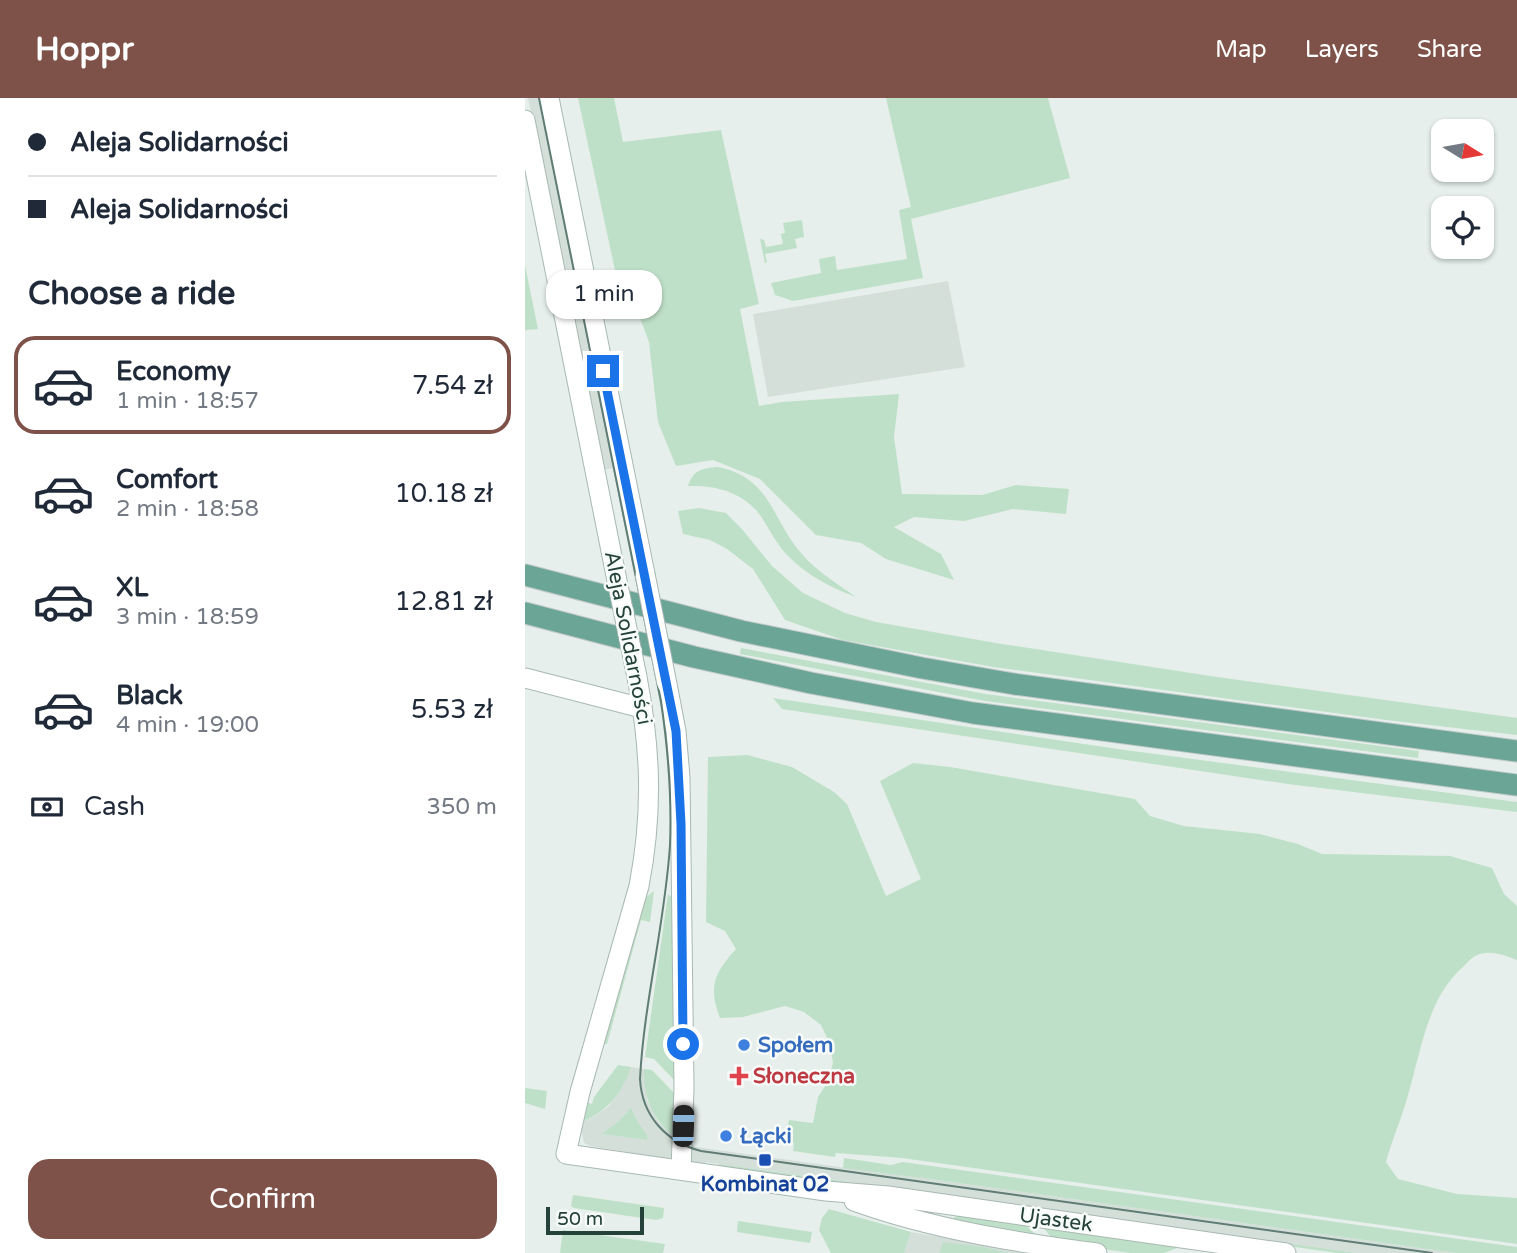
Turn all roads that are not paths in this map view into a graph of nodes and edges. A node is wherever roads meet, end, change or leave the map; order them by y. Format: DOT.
graph roads {
  1 [pos="549,98"];
  2 [pos="525,120"];
  3 [pos="525,575"];
  4 [pos="525,613"];
  5 [pos="525,678"];
  6 [pos="642,708"];
  7 [pos="1517,751"];
  8 [pos="1517,785"];
  9 [pos="566,1154"];
  10 [pos="681,1170"];
  11 [pos="826,1191"];
  12 [pos="1097,1253"];
  13 [pos="1286,1253"];
  1 -- 10 [label="street, Aleja Solidarności, bridge"];
  2 -- 6 [label="street, Aleja Solidarności, bridge"];
  3 -- 7 [label="main road"];
  4 -- 8 [label="main road"];
  5 -- 6 [label="street"];
  6 -- 9 [label="street, Aleja Solidarności"];
  9 -- 10 [label="street, Ujastek"];
  10 -- 11 [label="street, Ujastek"];
  11 -- 12 [label="street, Ujastek"];
  11 -- 13 [label="street, Ujastek"];
}
